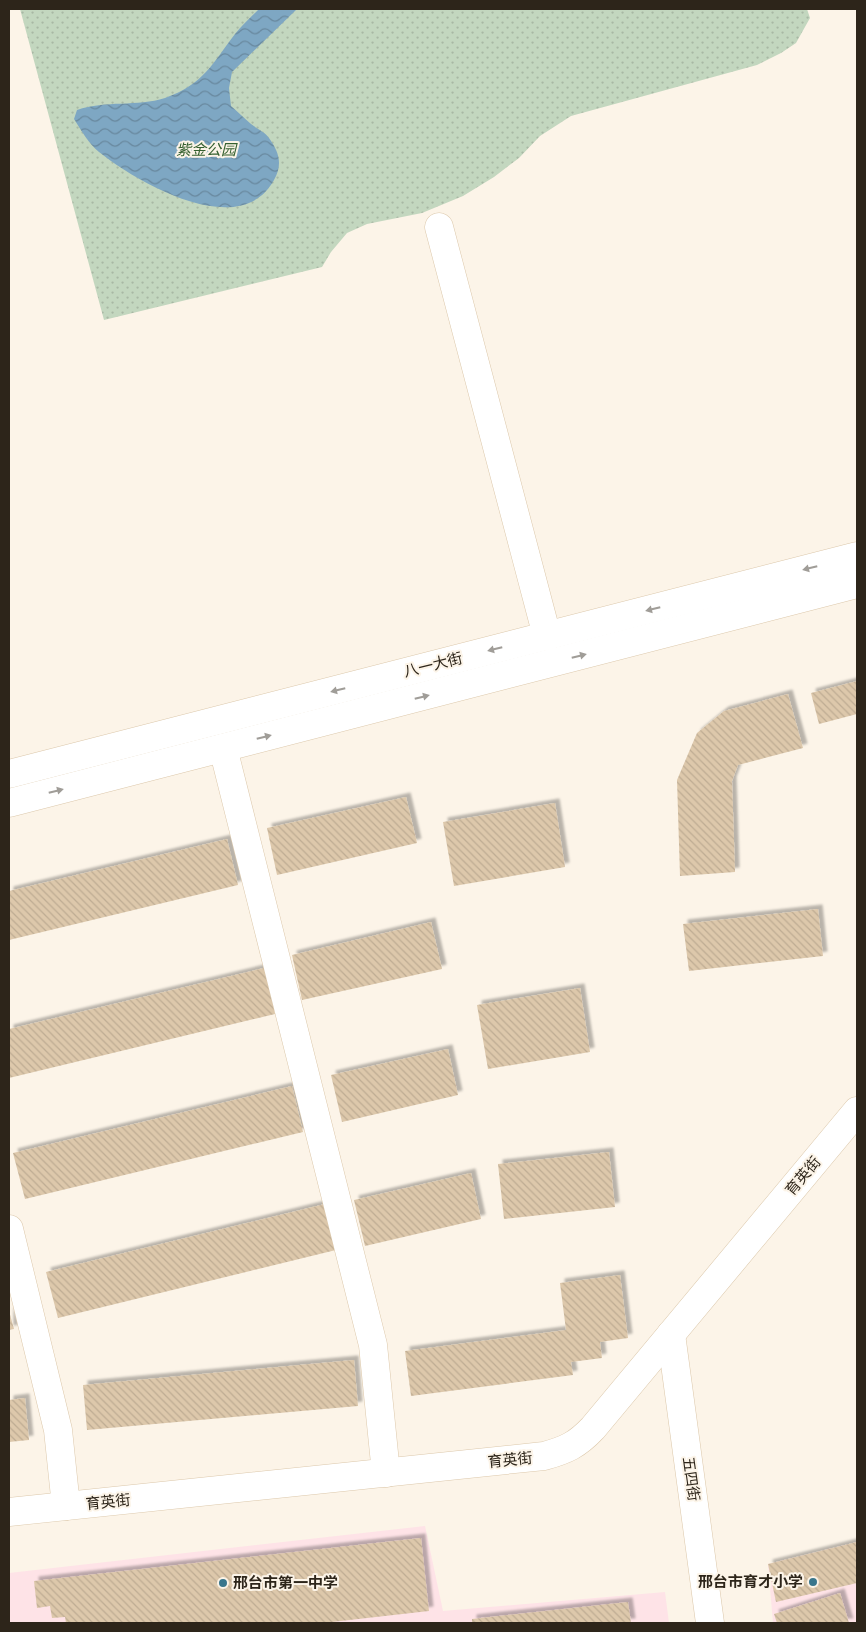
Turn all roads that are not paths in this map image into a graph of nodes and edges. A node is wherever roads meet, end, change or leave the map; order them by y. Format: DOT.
graph roads {
  1 [pos="439,227"];
  2 [pos="857,556"];
  3 [pos="857,584"];
  4 [pos="547,636"];
  5 [pos="223,748"];
  6 [pos="9,774"];
  7 [pos="9,803"];
  8 [pos="857,1111"];
  9 [pos="9,1229"];
  10 [pos="671,1334"];
  11 [pos="386,1473"];
  12 [pos="66,1506"];
  13 [pos="9,1512"];
  14 [pos="710,1623"];
  1 -- 4 [label="street"];
  2 -- 4 [label="street, 八一大街, one-way"];
  5 -- 3 [label="street, 八一大街, one-way"];
  4 -- 6 [label="street, 八一大街, one-way"];
  7 -- 5 [label="street, 八一大街, one-way"];
  5 -- 11 [label="street"];
  8 -- 10 [label="street, 育英街"];
  9 -- 12 [label="street"];
  10 -- 11 [label="street, 育英街"];
  10 -- 14 [label="street, 五四街"];
  11 -- 12 [label="street, 育英街"];
  12 -- 13 [label="street, 育英街"];
}
